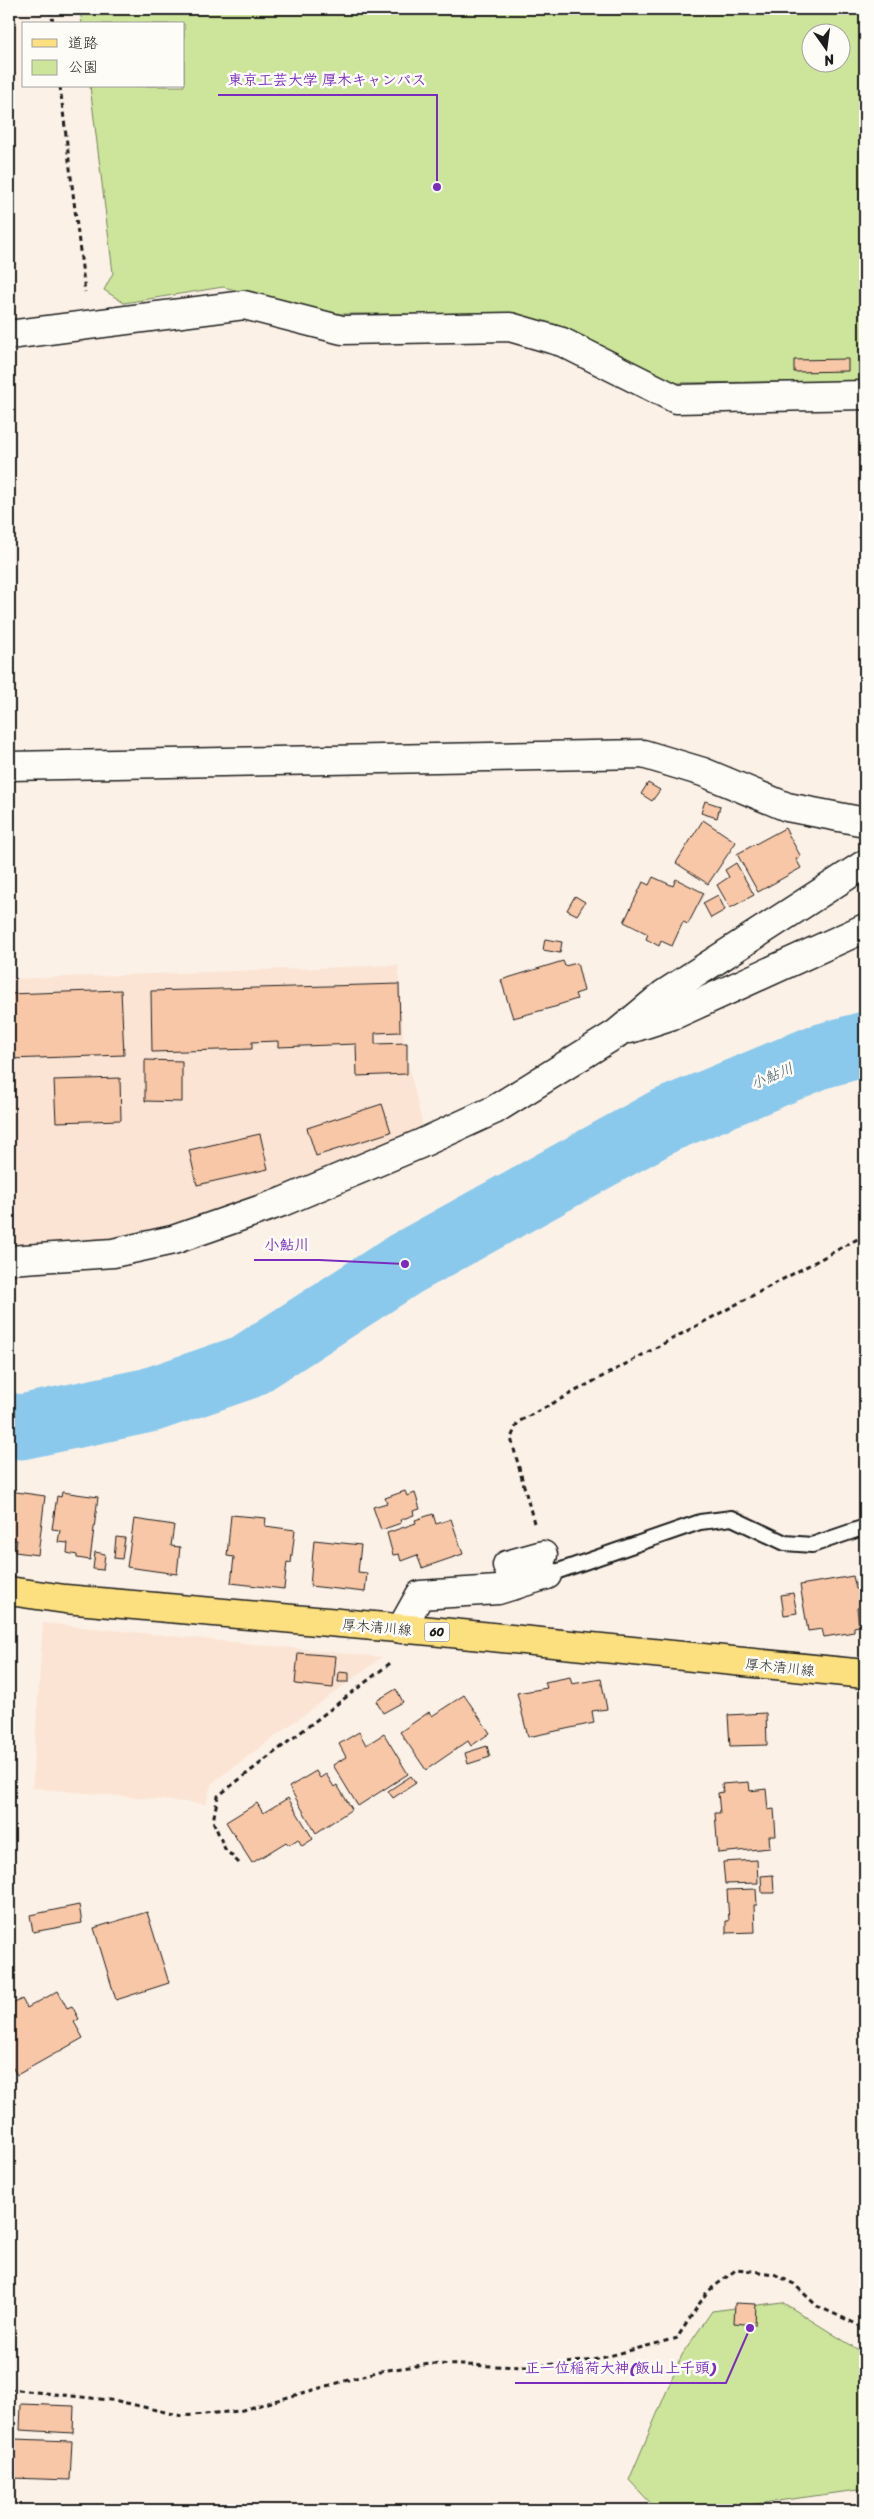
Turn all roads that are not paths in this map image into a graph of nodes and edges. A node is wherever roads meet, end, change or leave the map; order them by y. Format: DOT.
graph roads {
  1 [pos="9,335"];
  2 [pos="865,395"];
  3 [pos="9,766"];
  4 [pos="865,822"];
  5 [pos="865,864"];
  6 [pos="865,928"];
  7 [pos="616,1034"];
  8 [pos="9,1260"];
  9 [pos="865,1526"];
  10 [pos="545,1565"];
  11 [pos="9,1591"];
  12 [pos="401,1629"];
  13 [pos="865,1674"];
  1 -- 2 [label="street"];
  3 -- 4 [label="street"];
  5 -- 7 [label="street"];
  6 -- 7 [label="street"];
  7 -- 8 [label="street"];
  9 -- 10 [label="lane"];
  10 -- 12 [label="street"];
  11 -- 12 [label="main road, 厚木清川線 / 60"];
  12 -- 13 [label="main road, 厚木清川線 / 60"];
}
